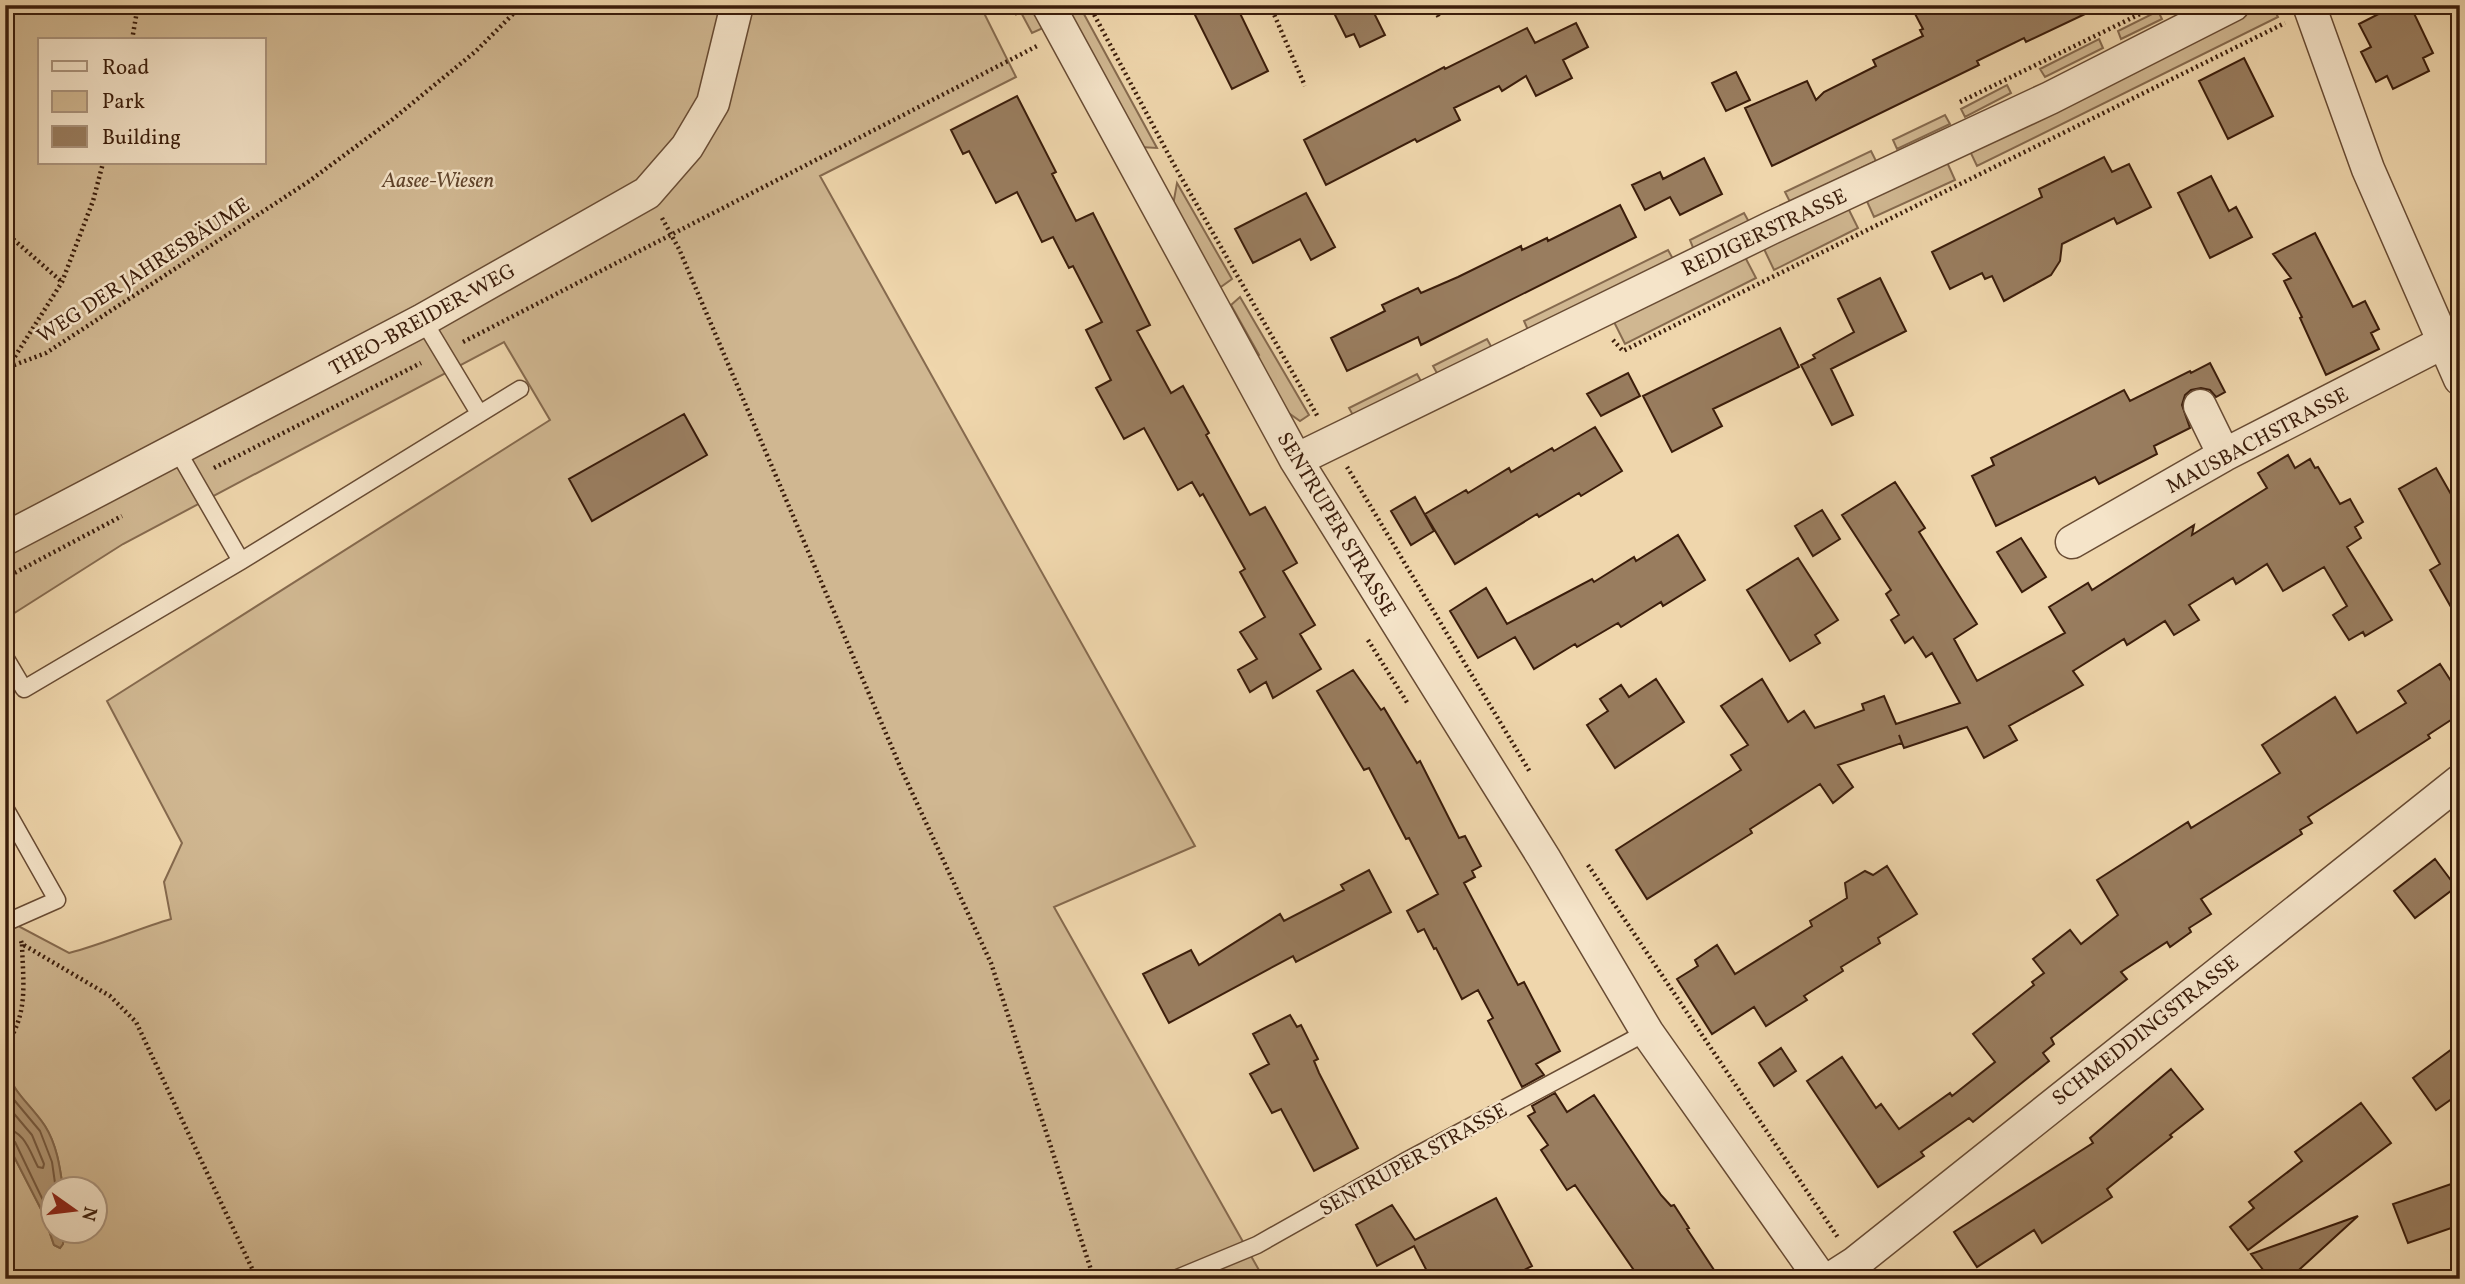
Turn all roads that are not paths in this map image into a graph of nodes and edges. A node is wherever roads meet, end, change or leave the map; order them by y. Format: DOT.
graph roads {
  1 [pos="737,5"];
  2 [pos="1048,5"];
  3 [pos="2233,5"];
  4 [pos="2310,8"];
  5 [pos="423,320"];
  6 [pos="2444,342"];
  7 [pos="2460,379"];
  8 [pos="520,388"];
  9 [pos="2200,407"];
  10 [pos="480,413"];
  11 [pos="177,450"];
  12 [pos="2224,455"];
  13 [pos="1296,460"];
  14 [pos="5,539"];
  15 [pos="2071,542"];
  16 [pos="241,561"];
  17 [pos="5,657"];
  18 [pos="2460,781"];
  19 [pos="5,808"];
  20 [pos="8,923"];
  21 [pos="1647,1031"];
  22 [pos="1842,1271"];
  23 [pos="1175,1279"];
  24 [pos="1821,1279"];
  1 -- 5 [label="street, THEO-BREIDER-WEG"];
  2 -- 13 [label="street, SENTRUPER STRASSE"];
  3 -- 13 [label="street, REDIGERSTRASSE"];
  4 -- 6 [label="street"];
  5 -- 10 [label="lane"];
  5 -- 11 [label="street, THEO-BREIDER-WEG"];
  6 -- 7 [label="street"];
  6 -- 12 [label="street, MAUSBACHSTRASSE"];
  8 -- 10 [label="lane"];
  9 -- 12 [label="street"];
  10 -- 16 [label="lane"];
  11 -- 14 [label="street, THEO-BREIDER-WEG"];
  11 -- 16 [label="lane"];
  12 -- 15 [label="street, MAUSBACHSTRASSE"];
  13 -- 21 [label="street, SENTRUPER STRASSE"];
  16 -- 17 [label="lane"];
  18 -- 22 [label="street, SCHMEDDINGSTRASSE"];
  19 -- 20 [label="lane"];
  21 -- 23 [label="lane, SENTRUPER STRASSE"];
  21 -- 24 [label="street, SENTRUPER STRASSE"];
}
